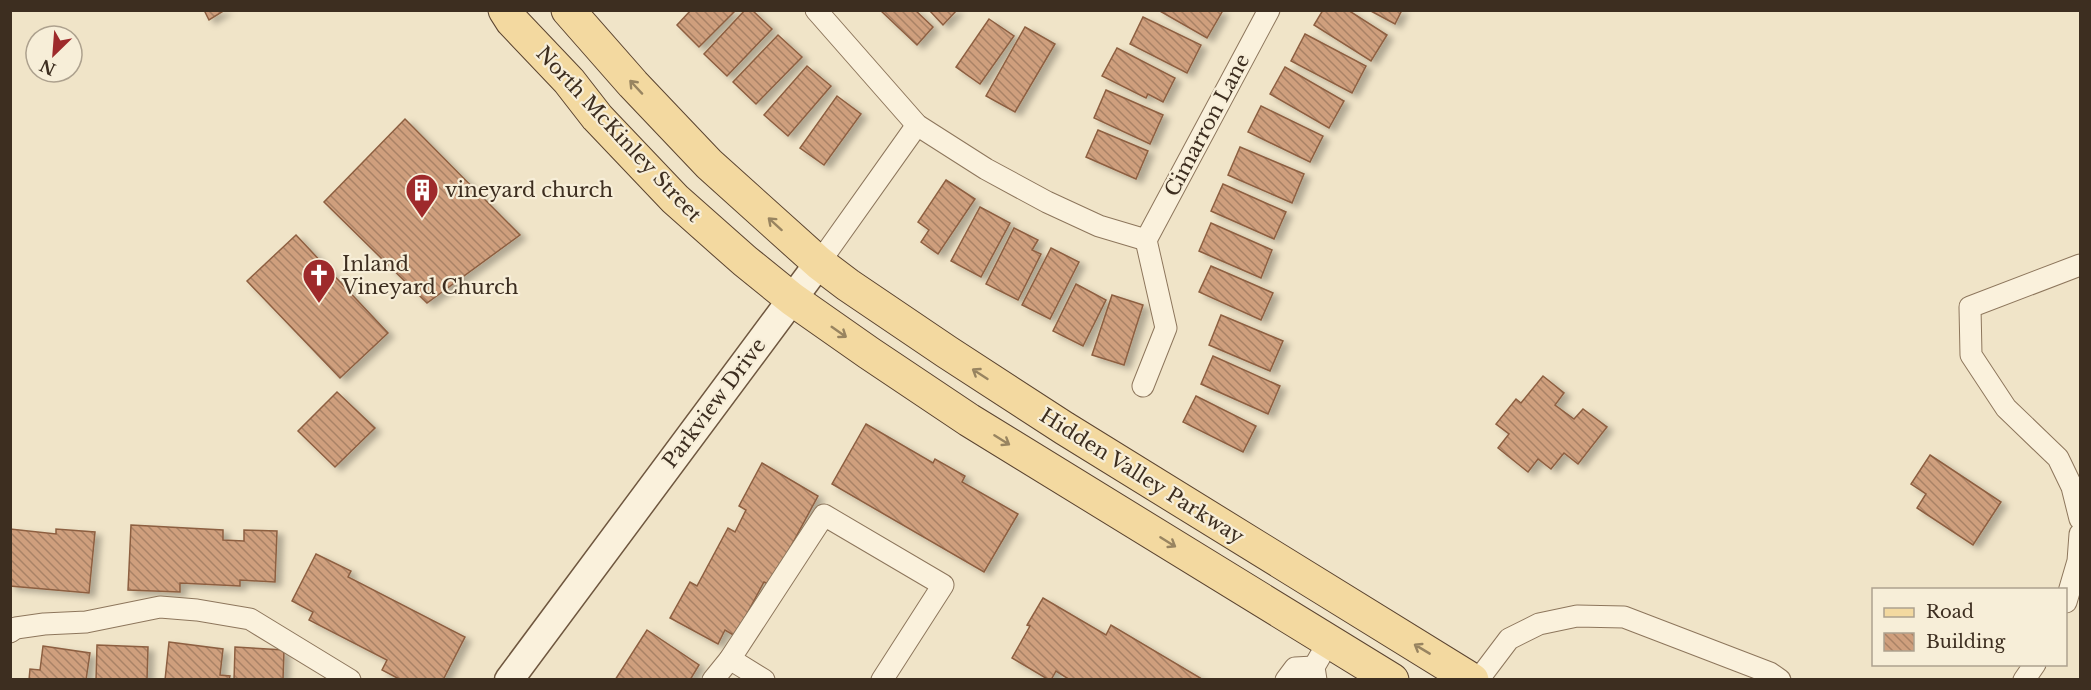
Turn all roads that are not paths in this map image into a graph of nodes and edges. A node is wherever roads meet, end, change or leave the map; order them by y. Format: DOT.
graph roads {
  1 [pos="505,10"];
  2 [pos="568,10"];
  3 [pos="816,10"];
  4 [pos="1269,10"];
  5 [pos="916,125"];
  6 [pos="1146,240"];
  7 [pos="819,263"];
  8 [pos="2080,265"];
  9 [pos="792,298"];
  10 [pos="1143,386"];
  11 [pos="2080,519"];
  12 [pos="2080,534"];
  13 [pos="1260,550"];
  14 [pos="2067,599"];
  15 [pos="13,630"];
  16 [pos="730,659"];
  17 [pos="1320,663"];
  18 [pos="2034,666"];
  19 [pos="324,673"];
  20 [pos="350,680"];
  21 [pos="509,680"];
  22 [pos="713,680"];
  23 [pos="764,680"];
  24 [pos="882,680"];
  25 [pos="1286,680"];
  26 [pos="1392,680"];
  27 [pos="1472,680"];
  28 [pos="1478,680"];
  29 [pos="1780,680"];
  30 [pos="2024,680"];
  1 -- 9 [label="main road, North McKinley Street"];
  7 -- 2 [label="main road, one-way"];
  3 -- 5 [label="street"];
  4 -- 6 [label="street, Cimarron Lane"];
  5 -- 6 [label="street"];
  5 -- 7 [label="street, Parkview Drive"];
  6 -- 10 [label="street"];
  7 -- 9 [label="street, Parkview Drive"];
  13 -- 7 [label="main road, Hidden Valley Parkway, one-way"];
  8 -- 11 [label="street"];
  9 -- 17 [label="main road, one-way"];
  9 -- 21 [label="street, Parkview Drive"];
  12 -- 14 [label="street"];
  13 -- 17 [label="main road"];
  27 -- 13 [label="main road, Hidden Valley Parkway, one-way"];
  15 -- 19 [label="street"];
  16 -- 22 [label="street"];
  16 -- 23 [label="street"];
  16 -- 24 [label="street"];
  17 -- 25 [label="street"];
  17 -- 26 [label="main road"];
  18 -- 30 [label="street"];
  19 -- 20 [label="street"];
  28 -- 29 [label="street"];
}
